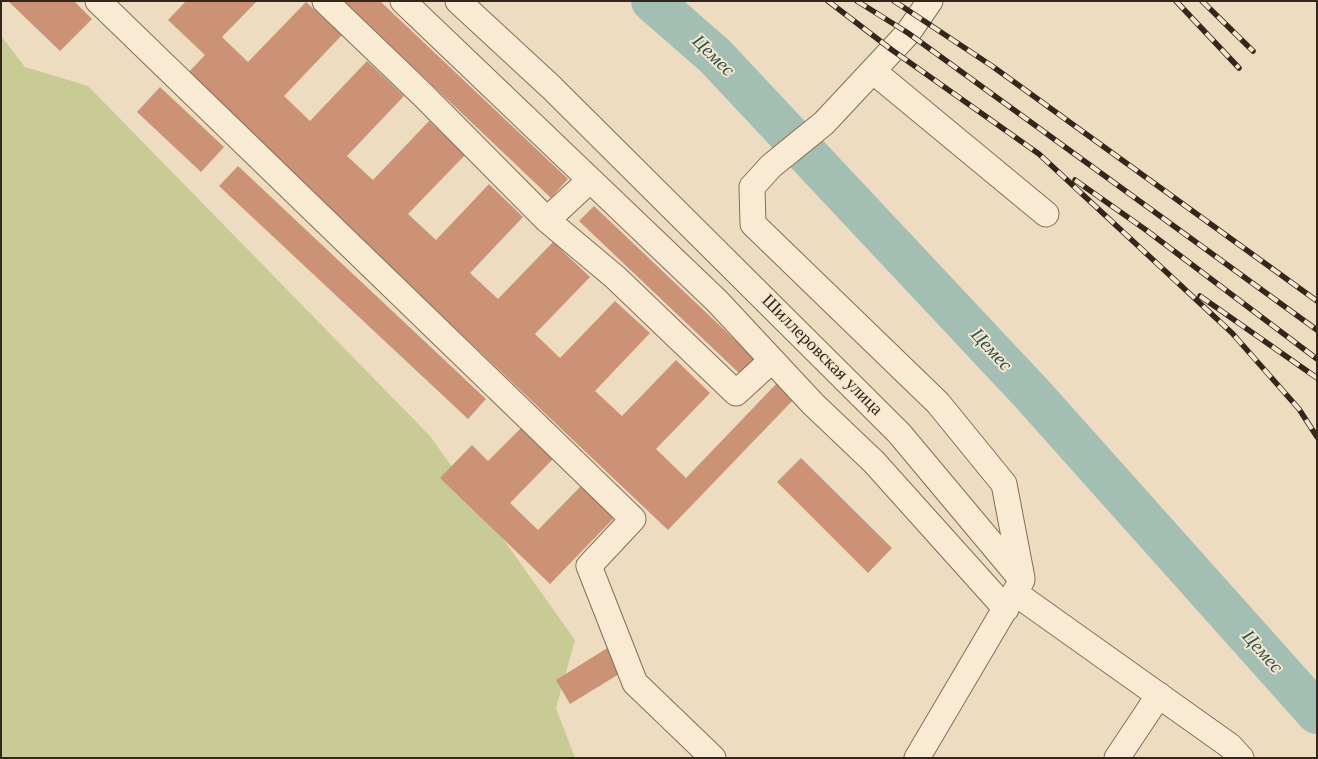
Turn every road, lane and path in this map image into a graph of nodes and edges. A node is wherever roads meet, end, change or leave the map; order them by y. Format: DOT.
graph roads {
  1 [pos="98,1"];
  2 [pos="325,1"];
  3 [pos="403,1"];
  4 [pos="458,1"];
  5 [pos="930,1"];
  6 [pos="872,71"];
  7 [pos="590,180"];
  8 [pos="1046,214"];
  9 [pos="547,220"];
  10 [pos="772,360"];
  11 [pos="1014,594"];
  12 [pos="1159,695"];
  13 [pos="713,758"];
  14 [pos="917,758"];
  15 [pos="1117,758"];
  16 [pos="1241,758"];
  1 -- 13 [label="street"];
  2 -- 9 [label="street"];
  3 -- 7 [label="street"];
  4 -- 11 [label="street, Шиллеровская улица"];
  5 -- 6 [label="street"];
  6 -- 8 [label="street"];
  6 -- 11 [label="street"];
  7 -- 9 [label="street"];
  7 -- 10 [label="street"];
  9 -- 10 [label="street"];
  10 -- 11 [label="street"];
  11 -- 12 [label="street"];
  11 -- 14 [label="street"];
  12 -- 15 [label="street"];
  12 -- 16 [label="street"];
}
